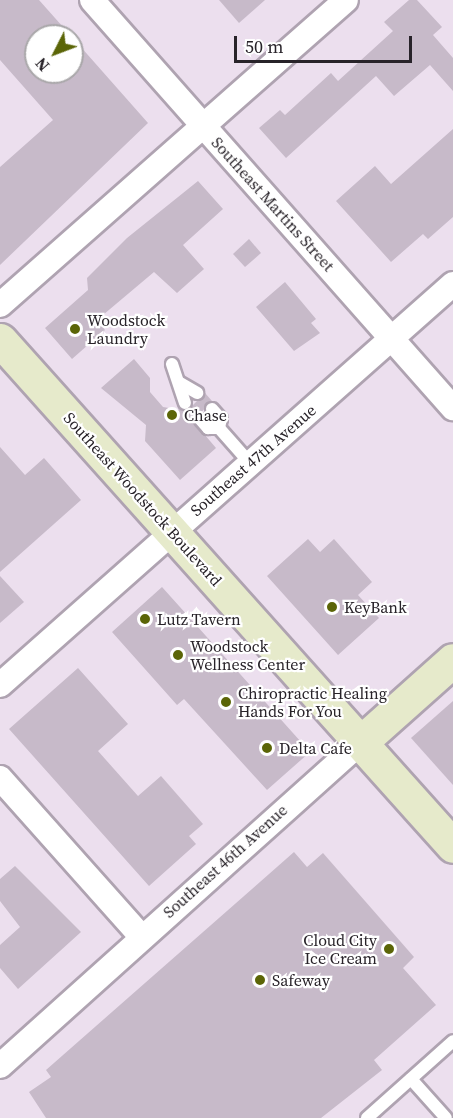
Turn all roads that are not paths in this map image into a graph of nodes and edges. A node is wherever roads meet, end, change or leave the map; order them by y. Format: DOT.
graph roads {
  1 [pos="92,0"];
  2 [pos="346,0"];
  3 [pos="203,125"];
  4 [pos="453,284"];
  5 [pos="0,306"];
  6 [pos="390,339"];
  7 [pos="0,340"];
  8 [pos="172,364"];
  9 [pos="180,383"];
  10 [pos="197,393"];
  11 [pos="185,403"];
  12 [pos="453,408"];
  13 [pos="212,410"];
  14 [pos="201,420"];
  15 [pos="219,428"];
  16 [pos="250,463"];
  17 [pos="172,531"];
  18 [pos="453,660"];
  19 [pos="0,685"];
  20 [pos="361,742"];
  21 [pos="0,778"];
  22 [pos="453,846"];
  23 [pos="141,936"];
  24 [pos="453,1041"];
  25 [pos="0,1066"];
  26 [pos="411,1079"];
  27 [pos="367,1118"];
  28 [pos="446,1118"];
  1 -- 3 [label="street, Southeast Martins Street"];
  2 -- 3 [label="street"];
  3 -- 5 [label="street"];
  3 -- 6 [label="street, Southeast Martins Street"];
  4 -- 6 [label="street, Southeast 47th Avenue"];
  6 -- 12 [label="street, Southeast Martins Street"];
  6 -- 16 [label="street, Southeast 47th Avenue"];
  7 -- 17 [label="main road, Southeast Woodstock Boulevard"];
  8 -- 9 [label="lane"];
  9 -- 10 [label="lane"];
  9 -- 11 [label="lane"];
  13 -- 15 [label="lane"];
  14 -- 15 [label="lane"];
  15 -- 16 [label="lane"];
  16 -- 17 [label="street, Southeast 47th Avenue"];
  17 -- 19 [label="street, Southeast 47th Avenue"];
  17 -- 20 [label="main road, Southeast Woodstock Boulevard"];
  18 -- 20 [label="main road, Southeast 46th Avenue"];
  20 -- 22 [label="main road, Southeast Woodstock Boulevard"];
  20 -- 23 [label="street, Southeast 46th Avenue"];
  21 -- 23 [label="street"];
  23 -- 25 [label="street, Southeast 46th Avenue"];
  24 -- 26 [label="lane"];
  26 -- 27 [label="lane"];
  26 -- 28 [label="lane"];
}
